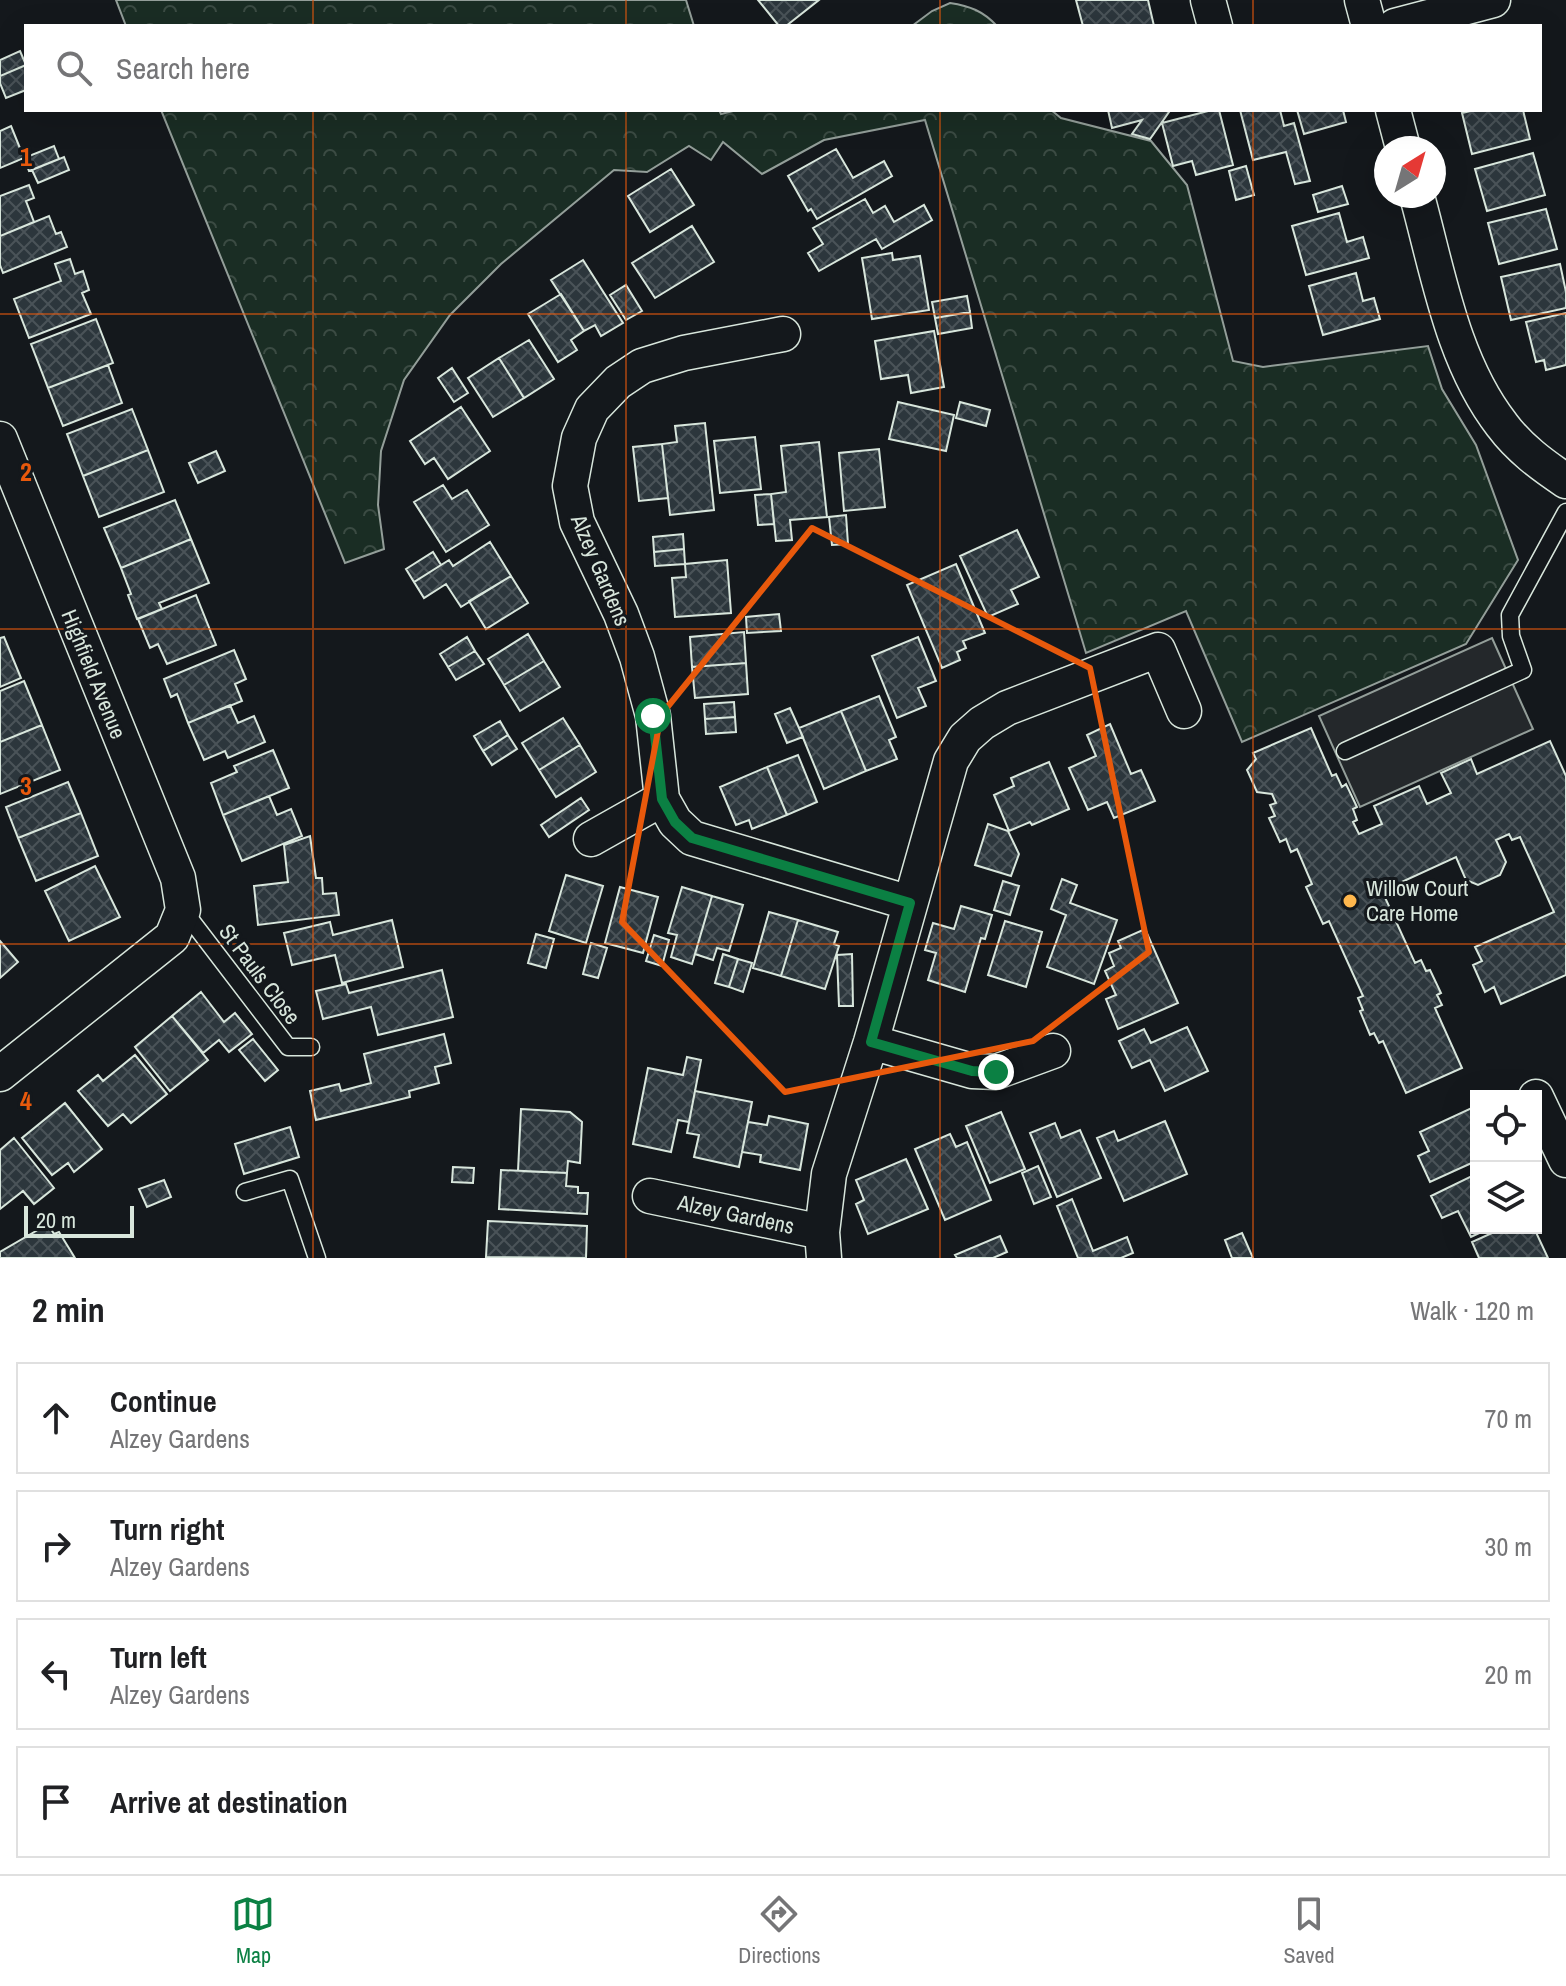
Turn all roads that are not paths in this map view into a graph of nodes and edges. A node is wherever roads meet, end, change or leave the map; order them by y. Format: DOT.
graph roads {
  1 [pos="1208,0"];
  2 [pos="1362,0"];
  3 [pos="1493,0"];
  4 [pos="1214,24"];
  5 [pos="1368,24"];
  6 [pos="1403,24"];
  7 [pos="1394,112"];
  8 [pos="1400,136"];
  9 [pos="1420,208"];
  10 [pos="783,334"];
  11 [pos="0,439"];
  12 [pos="1566,481"];
  13 [pos="1566,512"];
  14 [pos="1184,711"];
  15 [pos="1345,751"];
  16 [pos="662,799"];
  17 [pos="591,839"];
  18 [pos="910,903"];
  19 [pos="183,910"];
  20 [pos="871,1042"];
  21 [pos="311,1047"];
  22 [pos="1053,1051"];
  23 [pos="0,1074"];
  24 [pos="1542,1109"];
  25 [pos="1566,1160"];
  26 [pos="245,1192"];
  27 [pos="650,1196"];
  28 [pos="823,1245"];
  29 [pos="317,1258"];
  1 -- 4 [label="street"];
  2 -- 5 [label="street"];
  3 -- 6 [label="street"];
  7 -- 8 [label="street"];
  9 -- 12 [label="street"];
  10 -- 16 [label="street, Alzey Gardens"];
  11 -- 19 [label="street, Highfield Avenue"];
  13 -- 15 [label="lane"];
  14 -- 18 [label="street, Alzey Gardens"];
  16 -- 17 [label="street"];
  16 -- 18 [label="street, Alzey Gardens"];
  18 -- 20 [label="street, Alzey Gardens"];
  19 -- 21 [label="lane, St Pauls Close"];
  19 -- 23 [label="street"];
  20 -- 22 [label="street"];
  20 -- 28 [label="street, Alzey Gardens"];
  24 -- 25 [label="street"];
  26 -- 29 [label="lane"];
  27 -- 28 [label="street, Alzey Gardens"];
}
